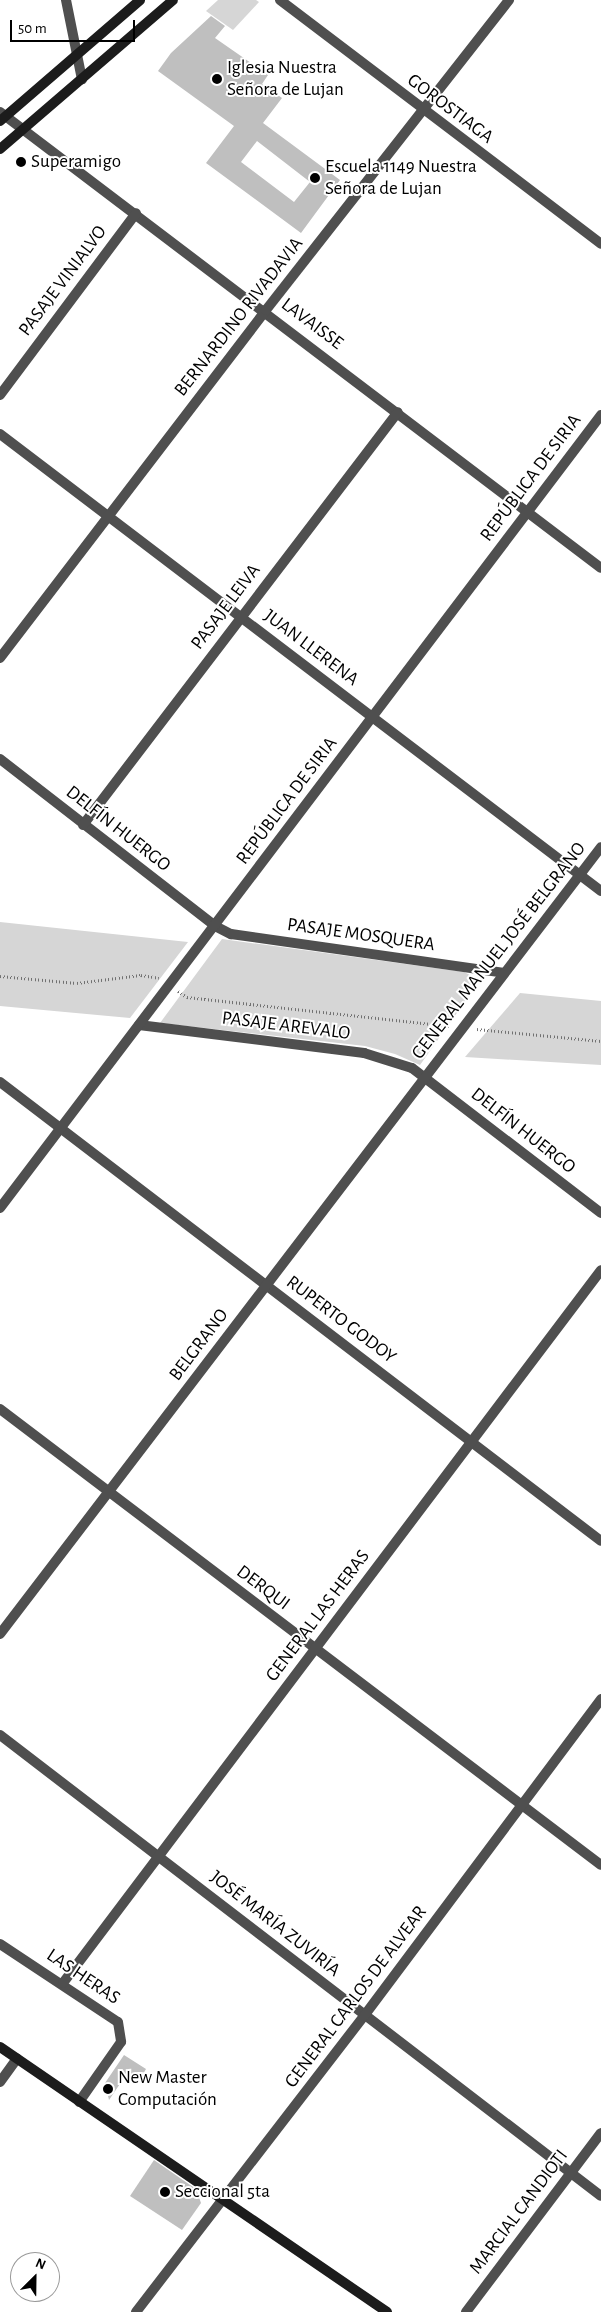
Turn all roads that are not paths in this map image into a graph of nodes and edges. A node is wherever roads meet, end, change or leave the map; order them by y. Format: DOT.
graph roads {
  1 [pos="66,0"];
  2 [pos="140,0"];
  3 [pos="173,0"];
  4 [pos="280,0"];
  5 [pos="509,0"];
  6 [pos="77,56"];
  7 [pos="82,79"];
  8 [pos="424,112"];
  9 [pos="2,117"];
  10 [pos="23,129"];
  11 [pos="0,149"];
  12 [pos="136,213"];
  13 [pos="601,244"];
  14 [pos="266,310"];
  15 [pos="0,395"];
  16 [pos="398,412"];
  17 [pos="601,415"];
  18 [pos="0,434"];
  19 [pos="528,511"];
  20 [pos="107,517"];
  21 [pos="601,568"];
  22 [pos="240,617"];
  23 [pos="0,658"];
  24 [pos="373,716"];
  25 [pos="0,759"];
  26 [pos="83,825"];
  27 [pos="601,846"];
  28 [pos="580,875"];
  29 [pos="601,891"];
  30 [pos="215,926"];
  31 [pos="504,973"];
  32 [pos="139,1025"];
  33 [pos="424,1076"];
  34 [pos="0,1082"];
  35 [pos="60,1128"];
  36 [pos="0,1208"];
  37 [pos="601,1213"];
  38 [pos="601,1270"];
  39 [pos="267,1286"];
  40 [pos="0,1409"];
  41 [pos="472,1442"];
  42 [pos="109,1492"];
  43 [pos="601,1541"];
  44 [pos="0,1634"];
  45 [pos="315,1650"];
  46 [pos="601,1699"];
  47 [pos="0,1735"];
  48 [pos="521,1804"];
  49 [pos="157,1855"];
  50 [pos="601,1865"];
  51 [pos="0,1944"];
  52 [pos="63,1983"];
  53 [pos="364,2016"];
  54 [pos="0,2048"];
  55 [pos="17,2059"];
  56 [pos="0,2082"];
  57 [pos="79,2102"];
  58 [pos="601,2132"];
  59 [pos="570,2172"];
  60 [pos="601,2196"];
  61 [pos="224,2200"];
  62 [pos="136,2312"];
  63 [pos="387,2312"];
  64 [pos="466,2312"];
  1 -- 6 [label="street"];
  2 -- 6 [label="main road"];
  3 -- 7 [label="main road"];
  4 -- 8 [label="street, GOROSTIAGA"];
  5 -- 8 [label="street, BERNARDINO RIVADAVIA"];
  6 -- 7 [label="street"];
  6 -- 9 [label="main road"];
  7 -- 10 [label="main road"];
  8 -- 13 [label="street, GOROSTIAGA"];
  8 -- 14 [label="street, BERNARDINO RIVADAVIA"];
  9 -- 10 [label="street, LAVAISSE"];
  10 -- 11 [label="main road"];
  10 -- 12 [label="street, LAVAISSE"];
  12 -- 14 [label="street, LAVAISSE"];
  12 -- 15 [label="street, PASAJE VINIALVO"];
  14 -- 16 [label="street, LAVAISSE"];
  14 -- 20 [label="street, BERNARDINO RIVADAVIA"];
  16 -- 19 [label="street, LAVAISSE"];
  16 -- 22 [label="street, PASAJE LEIVA"];
  17 -- 19 [label="street, REPÚBLICA DE SIRIA"];
  18 -- 20 [label="street, JUAN LLERENA"];
  19 -- 21 [label="street, LAVAISSE"];
  19 -- 24 [label="street, REPÚBLICA DE SIRIA"];
  20 -- 22 [label="street, JUAN LLERENA"];
  20 -- 23 [label="street, BERNARDINO RIVADAVIA"];
  22 -- 24 [label="street, JUAN LLERENA"];
  22 -- 26 [label="street, PASAJE LEIVA"];
  24 -- 28 [label="street, JUAN LLERENA"];
  24 -- 30 [label="street, REPÚBLICA DE SIRIA"];
  25 -- 26 [label="street, DELFÍN HUERGO"];
  26 -- 30 [label="street, DELFÍN HUERGO"];
  27 -- 28 [label="street, GENERAL MANUEL JOSÉ BELGRANO"];
  28 -- 29 [label="street, JUAN LLERENA"];
  28 -- 31 [label="street, GENERAL MANUEL JOSÉ BELGRANO"];
  30 -- 31 [label="street, PASAJE MOSQUERA"];
  30 -- 32 [label="street, REPÚBLICA DE SIRIA"];
  31 -- 33 [label="street, GENERAL MANUEL JOSÉ BELGRANO"];
  32 -- 33 [label="street, PASAJE AREVALO"];
  32 -- 35 [label="street, REPÚBLICA DE SIRIA"];
  33 -- 37 [label="street, DELFÍN HUERGO"];
  33 -- 39 [label="street, BELGRANO"];
  34 -- 35 [label="street"];
  35 -- 36 [label="street, REPÚBLICA DE SIRIA"];
  35 -- 39 [label="street, RUPERTO GODOY"];
  38 -- 41 [label="street, GENERAL LAS HERAS"];
  39 -- 41 [label="street, RUPERTO GODOY"];
  39 -- 42 [label="street, BELGRANO"];
  40 -- 42 [label="street, DERQUI"];
  41 -- 43 [label="street, RUPERTO GODOY"];
  41 -- 45 [label="street, GENERAL LAS HERAS"];
  42 -- 44 [label="street, BELGRANO"];
  42 -- 45 [label="street, DERQUI"];
  45 -- 48 [label="street, DERQUI"];
  45 -- 49 [label="street, GENERAL LAS HERAS"];
  46 -- 48 [label="street, GENERAL CARLOS DE ALVEAR"];
  47 -- 49 [label="street, JOSÉ MARÍA ZUVIRÍA"];
  48 -- 50 [label="street, DERQUI"];
  48 -- 53 [label="street, GENERAL CARLOS DE ALVEAR"];
  49 -- 52 [label="street, GENERAL LAS HERAS"];
  49 -- 53 [label="street, JOSÉ MARÍA ZUVIRÍA"];
  51 -- 52 [label="street, LAS HERAS"];
  52 -- 57 [label="street, LAS HERAS"];
  53 -- 59 [label="street, JOSÉ MARÍA ZUVIRÍA"];
  53 -- 61 [label="street, GENERAL CARLOS DE ALVEAR"];
  54 -- 55 [label="main road"];
  55 -- 56 [label="street"];
  55 -- 57 [label="main road"];
  57 -- 61 [label="main road"];
  58 -- 59 [label="street, MARCIAL CANDIOTI"];
  59 -- 60 [label="street, JOSÉ MARÍA ZUVIRÍA"];
  59 -- 64 [label="street, MARCIAL CANDIOTI"];
  61 -- 62 [label="street, GENERAL CARLOS DE ALVEAR"];
  61 -- 63 [label="main road"];
}
